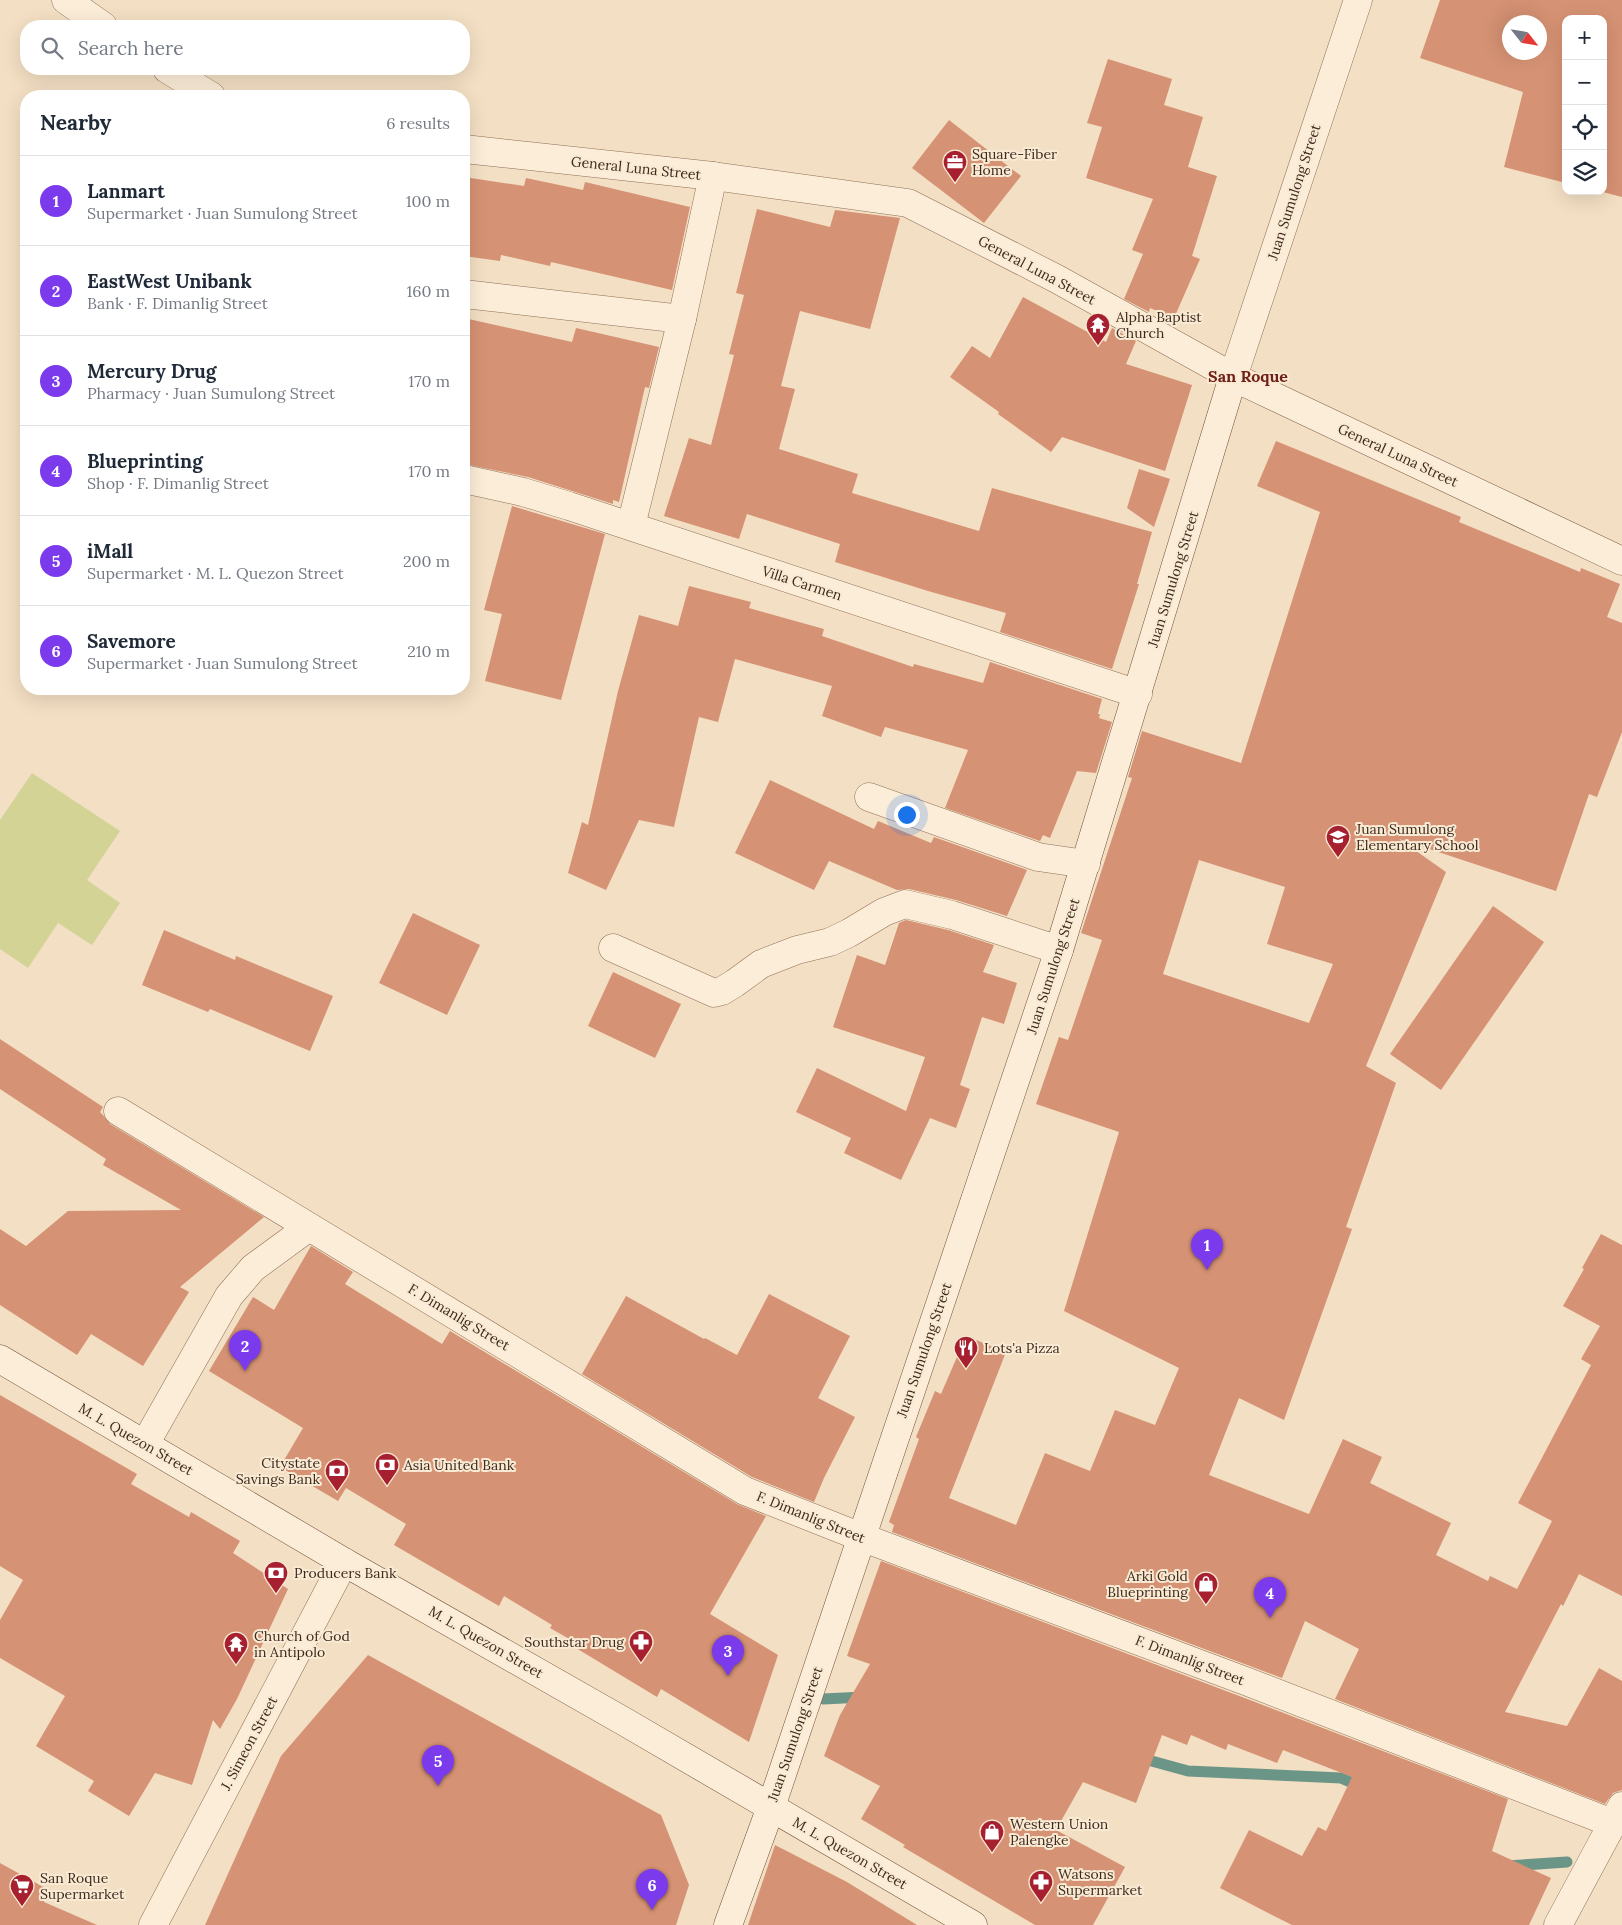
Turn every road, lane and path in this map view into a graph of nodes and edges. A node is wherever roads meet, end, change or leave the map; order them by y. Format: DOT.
graph roads {
  1 [pos="66,0"];
  2 [pos="1358,0"];
  3 [pos="95,20"];
  4 [pos="177,75"];
  5 [pos="201,90"];
  6 [pos="470,150"];
  7 [pos="713,176"];
  8 [pos="470,295"];
  9 [pos="682,319"];
  10 [pos="1233,377"];
  11 [pos="470,480"];
  12 [pos="631,526"];
  13 [pos="1622,561"];
  14 [pos="1138,694"];
  15 [pos="869,797"];
  16 [pos="1086,864"];
  17 [pos="613,948"];
  18 [pos="1059,950"];
  19 [pos="118,1111"];
  20 [pos="309,1226"];
  21 [pos="0,1359"];
  22 [pos="145,1444"];
  23 [pos="861,1537"];
  24 [pos="344,1562"];
  25 [pos="771,1807"];
  26 [pos="1617,1815"];
  27 [pos="153,1925"];
  28 [pos="728,1925"];
  29 [pos="973,1925"];
  30 [pos="1558,1925"];
  1 -- 3 [label="street"];
  2 -- 10 [label="street, Juan Sumulong Street"];
  4 -- 5 [label="street"];
  6 -- 7 [label="street, General Luna Street"];
  7 -- 9 [label="street"];
  7 -- 10 [label="street, General Luna Street"];
  8 -- 9 [label="street"];
  9 -- 12 [label="street"];
  10 -- 13 [label="street, General Luna Street"];
  10 -- 14 [label="street, Juan Sumulong Street"];
  11 -- 12 [label="street, Villa Carmen"];
  12 -- 14 [label="street, Villa Carmen"];
  14 -- 16 [label="street, Juan Sumulong Street"];
  15 -- 16 [label="street"];
  16 -- 18 [label="street, Juan Sumulong Street"];
  17 -- 18 [label="street"];
  18 -- 23 [label="street, Juan Sumulong Street"];
  19 -- 20 [label="street, F. Dimanlig Street"];
  20 -- 22 [label="street"];
  20 -- 23 [label="street, F. Dimanlig Street"];
  21 -- 22 [label="street, M. L. Quezon Street"];
  22 -- 24 [label="street, M. L. Quezon Street"];
  23 -- 25 [label="street, Juan Sumulong Street"];
  23 -- 26 [label="street, F. Dimanlig Street"];
  24 -- 25 [label="street, M. L. Quezon Street"];
  24 -- 27 [label="street, J. Simeon Street"];
  25 -- 28 [label="street, Juan Sumulong Street"];
  25 -- 29 [label="street, M. L. Quezon Street"];
  26 -- 30 [label="street"];
}
